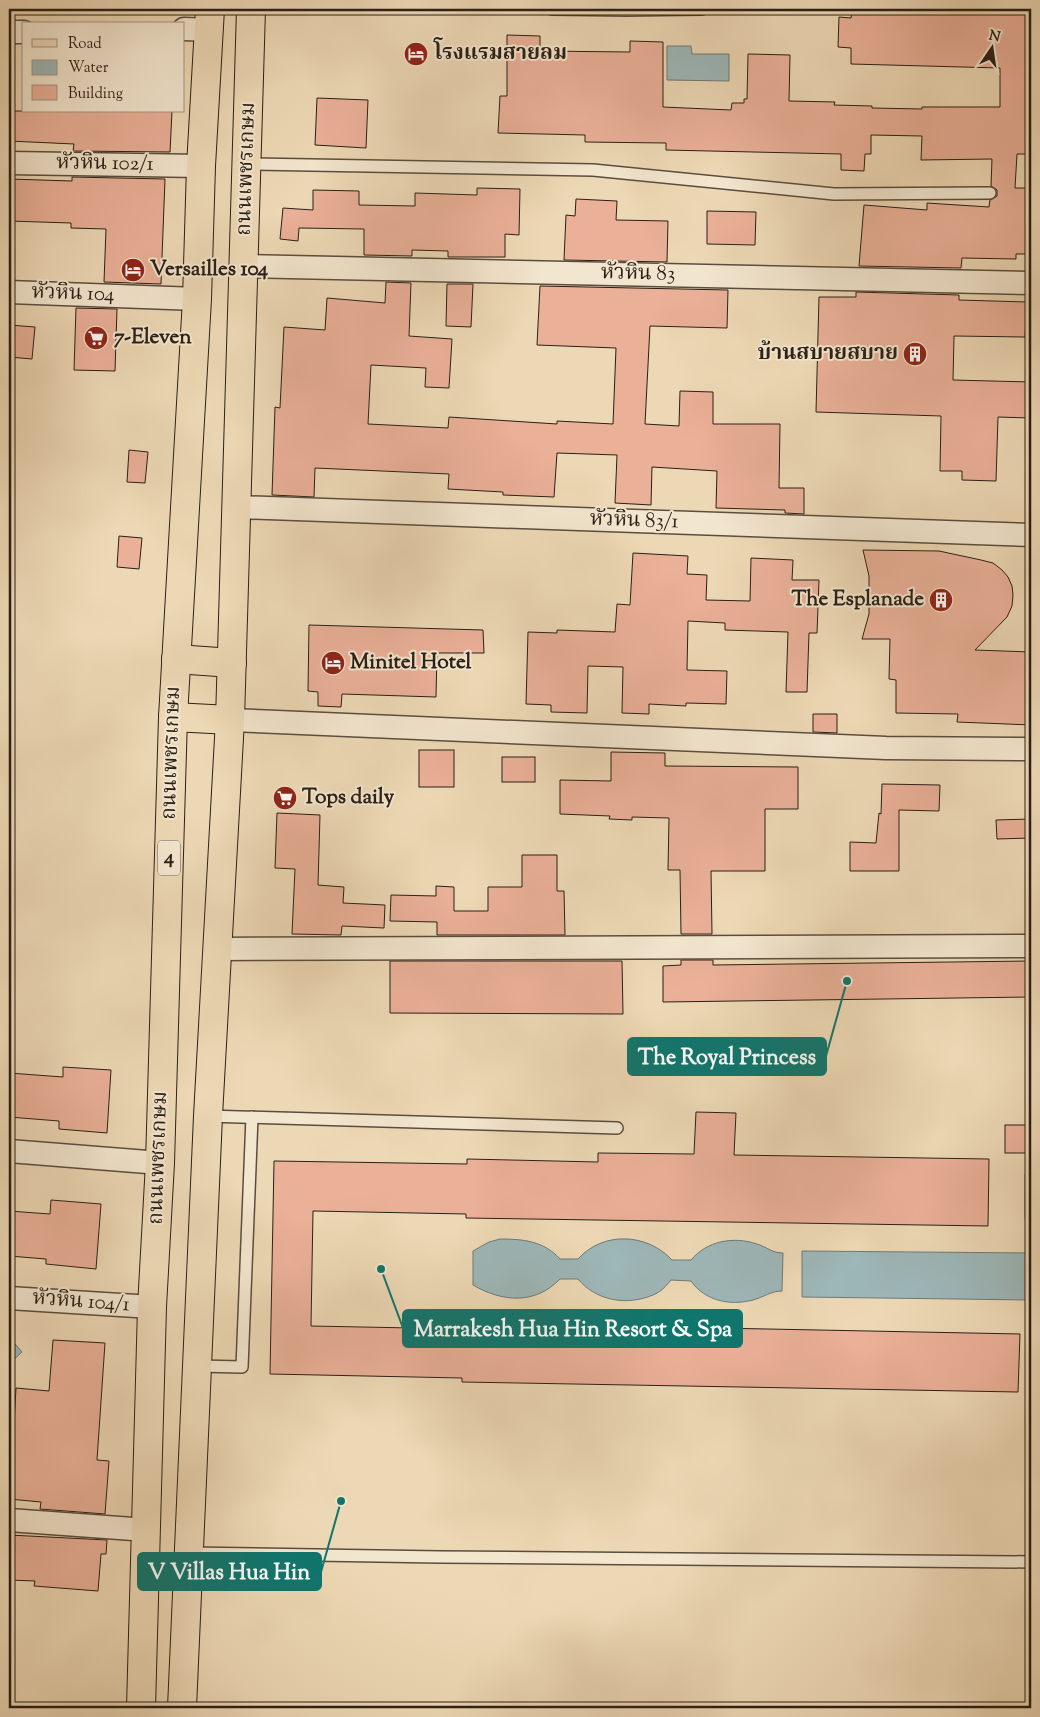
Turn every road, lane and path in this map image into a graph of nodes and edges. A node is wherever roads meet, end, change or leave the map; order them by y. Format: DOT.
graph roads {
  1 [pos="251,9"];
  2 [pos="552,9"];
  3 [pos="702,9"];
  4 [pos="201,22"];
  5 [pos="9,32"];
  6 [pos="22,32"];
  7 [pos="9,163"];
  8 [pos="248,164"];
  9 [pos="201,166"];
  10 [pos="990,193"];
  11 [pos="244,266"];
  12 [pos="1031,283"];
  13 [pos="9,292"];
  14 [pos="196,299"];
  15 [pos="237,507"];
  16 [pos="1031,535"];
  17 [pos="176,659"];
  18 [pos="232,663"];
  19 [pos="173,717"];
  20 [pos="230,720"];
  21 [pos="1031,749"];
  22 [pos="1031,946"];
  23 [pos="217,949"];
  24 [pos="208,1116"];
  25 [pos="252,1117"];
  26 [pos="617,1128"];
  27 [pos="9,1151"];
  28 [pos="160,1163"];
  29 [pos="9,1298"];
  30 [pos="152,1307"];
  31 [pos="198,1366"];
  32 [pos="9,1520"];
  33 [pos="147,1530"];
  34 [pos="189,1553"];
  35 [pos="1031,1562"];
  36 [pos="141,1708"];
  37 [pos="182,1708"];
  1 -- 8 [label="main road, ถนนเพชรเกษม"];
  2 -- 3 [label="lane"];
  4 -- 9 [label="main road, ถนนเพชรเกษม / 4"];
  5 -- 6 [label="street"];
  7 -- 9 [label="street, หัวหิน 102/1"];
  8 -- 10 [label="lane"];
  8 -- 11 [label="main road, ถนนเพชรเกษม"];
  9 -- 14 [label="main road, ถนนเพชรเกษม / 4"];
  11 -- 12 [label="street, หัวหิน 83"];
  11 -- 15 [label="main road, ถนนเพชรเกษม"];
  13 -- 14 [label="street, หัวหิน 104"];
  14 -- 17 [label="main road, ถนนเพชรเกษม / 4"];
  15 -- 16 [label="street, หัวหิน 83/1"];
  15 -- 18 [label="main road, ถนนเพชรเกษม"];
  17 -- 18 [label="main road"];
  17 -- 19 [label="main road, ถนนเพชรเกษม / 4"];
  18 -- 20 [label="main road, ถนนเพชรเกษม"];
  19 -- 20 [label="main road"];
  19 -- 28 [label="main road, ถนนเพชรเกษม / 4"];
  20 -- 21 [label="street"];
  20 -- 23 [label="main road, ถนนเพชรเกษม"];
  22 -- 23 [label="street"];
  23 -- 24 [label="main road, ถนนเพชรเกษม"];
  24 -- 25 [label="lane"];
  24 -- 31 [label="main road, ถนนเพชรเกษม"];
  25 -- 26 [label="lane"];
  25 -- 31 [label="lane"];
  27 -- 28 [label="street"];
  28 -- 30 [label="main road, ถนนเพชรเกษม / 4"];
  29 -- 30 [label="street, หัวหิน 104/1"];
  30 -- 33 [label="main road, ถนนเพชรเกษม / 4"];
  31 -- 34 [label="main road, ถนนเพชรเกษม"];
  32 -- 33 [label="street"];
  33 -- 36 [label="main road, ถนนเพชรเกษม / 4"];
  34 -- 35 [label="lane"];
  34 -- 37 [label="main road, ถนนเพชรเกษม"];
}
